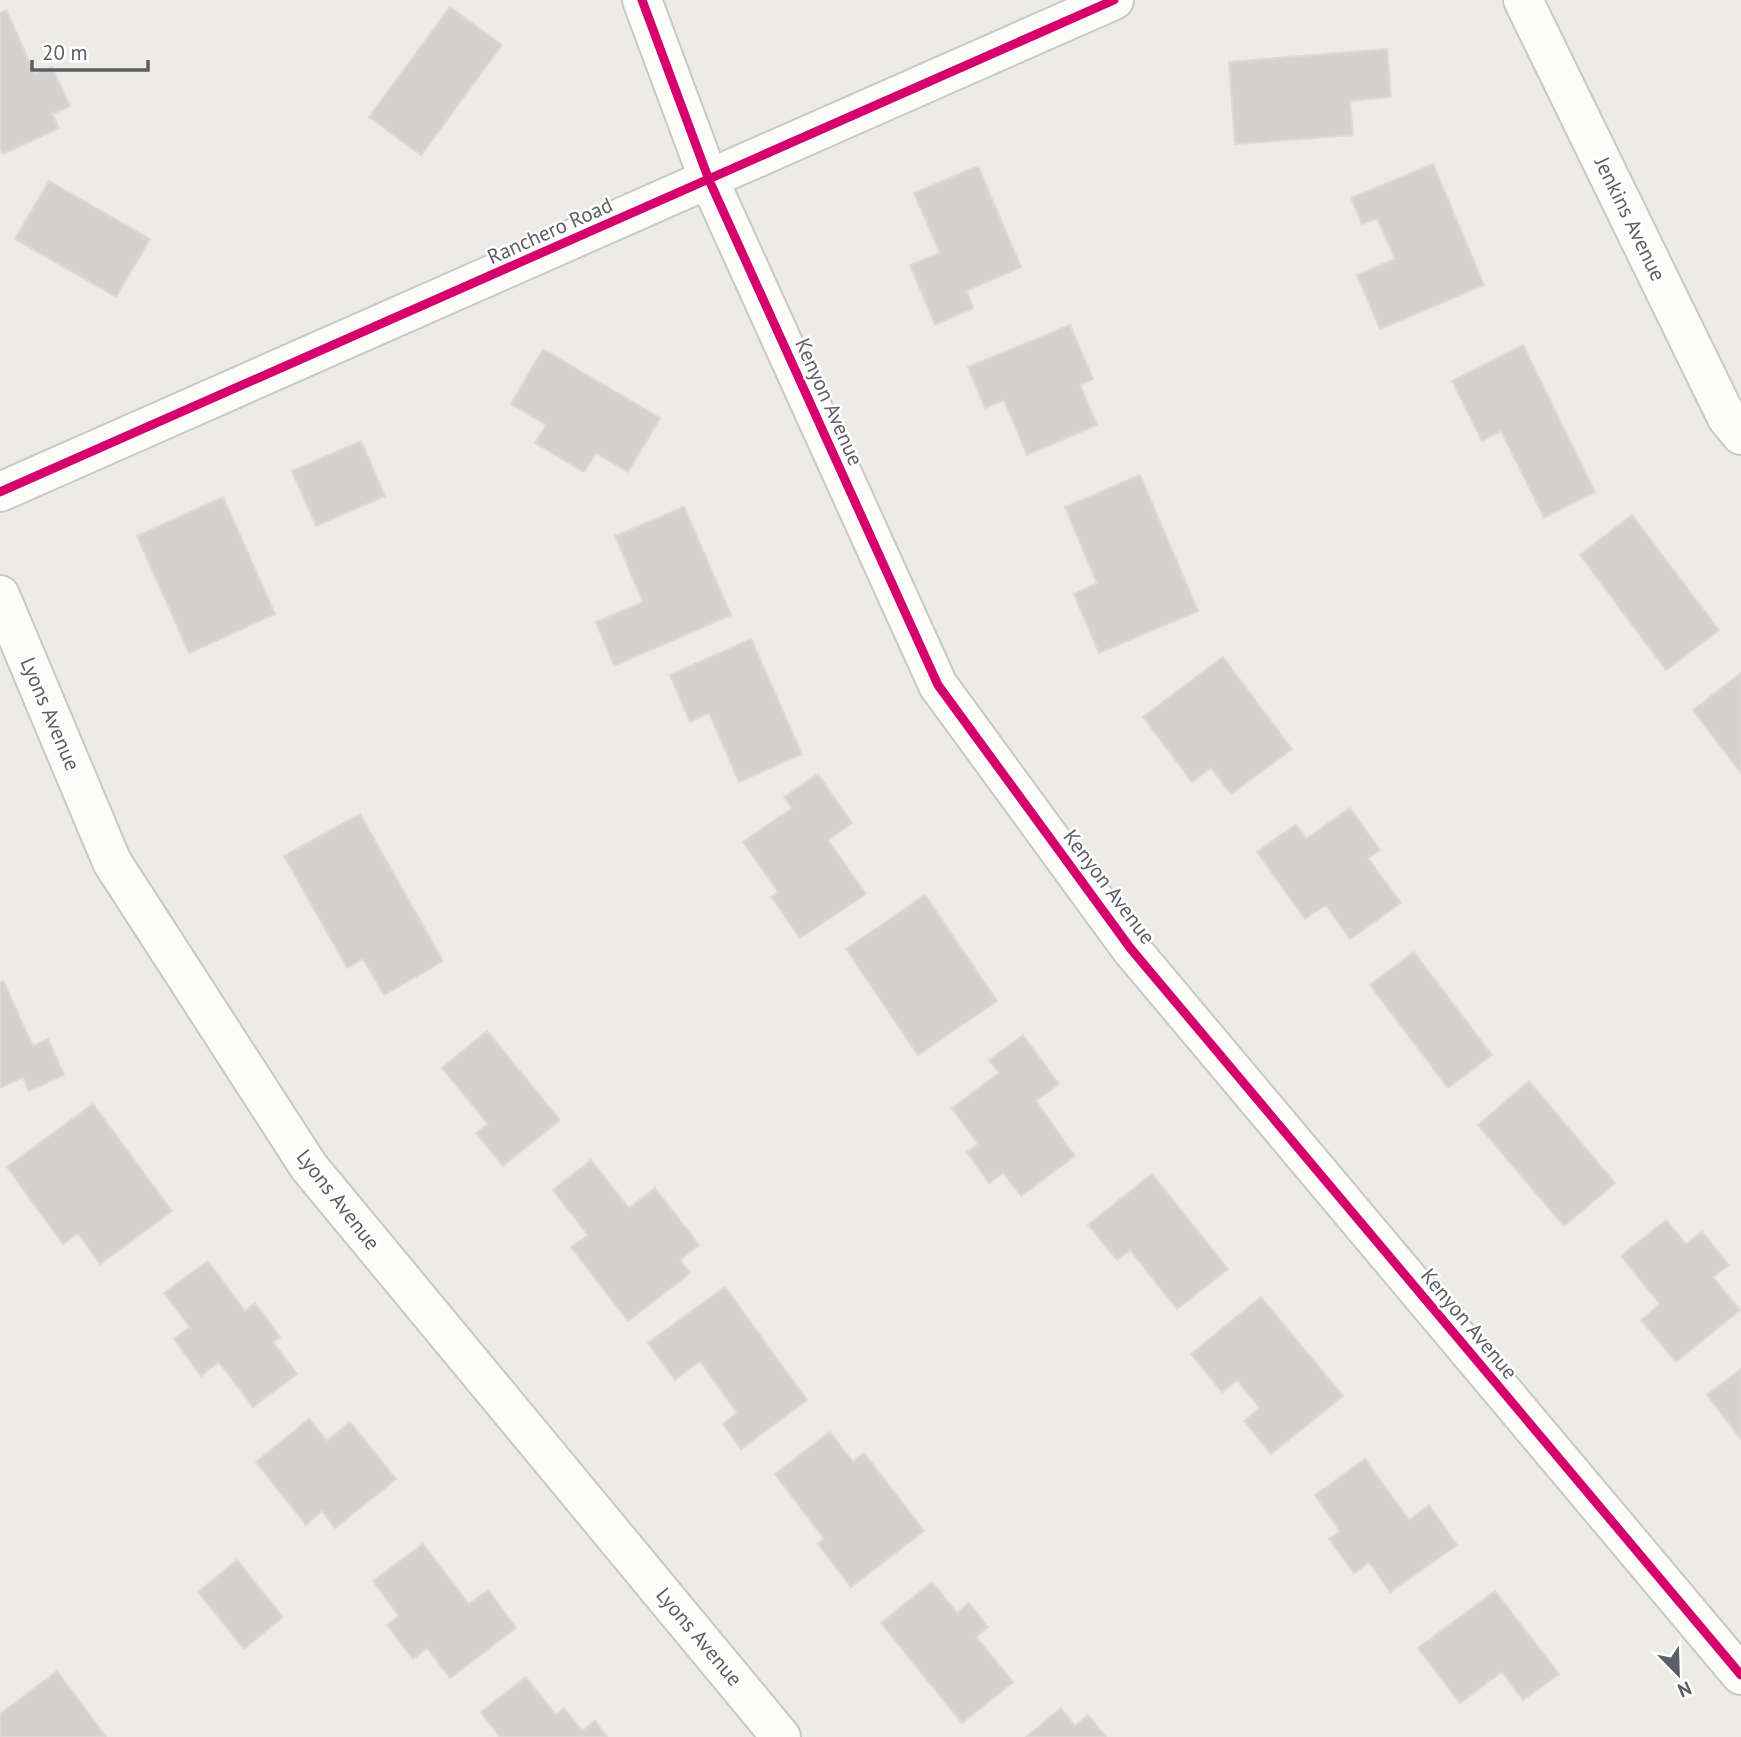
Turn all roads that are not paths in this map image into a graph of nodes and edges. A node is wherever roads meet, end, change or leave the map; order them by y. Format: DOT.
graph roads {
  1 [pos="642,0"];
  2 [pos="1114,0"];
  3 [pos="1523,0"];
  4 [pos="709,180"];
  5 [pos="1741,435"];
  6 [pos="0,492"];
  7 [pos="0,595"];
  8 [pos="1741,1675"];
  9 [pos="781,1737"];
  1 -- 4 [label="street, Kenyon Avenue"];
  2 -- 4 [label="street, Ranchero Road"];
  3 -- 5 [label="street, Jenkins Avenue"];
  4 -- 6 [label="street, Ranchero Road"];
  4 -- 8 [label="street, Kenyon Avenue"];
  7 -- 9 [label="street, Lyons Avenue"];
}
